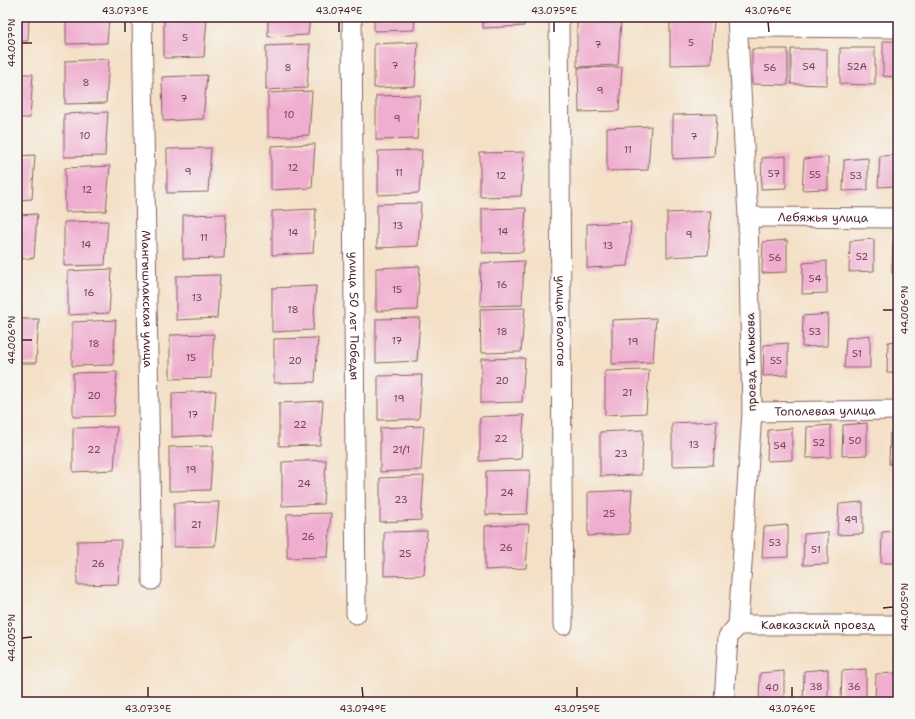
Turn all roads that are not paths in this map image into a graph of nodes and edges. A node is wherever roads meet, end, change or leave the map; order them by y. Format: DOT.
graph roads {
  1 [pos="142,17"];
  2 [pos="352,17"];
  3 [pos="559,17"];
  4 [pos="737,22"];
  5 [pos="898,28"];
  6 [pos="748,217"];
  7 [pos="898,218"];
  8 [pos="898,410"];
  9 [pos="752,412"];
  10 [pos="152,580"];
  11 [pos="356,614"];
  12 [pos="563,625"];
  13 [pos="738,625"];
  14 [pos="898,625"];
  15 [pos="724,702"];
  1 -- 10 [label="street, Мангышлакская улица"];
  2 -- 11 [label="street, улица 50 лет Победы"];
  3 -- 12 [label="street, улица Геологов"];
  4 -- 5 [label="street"];
  4 -- 6 [label="street, проезд Талькова"];
  6 -- 7 [label="street, Лебяжья улица"];
  6 -- 9 [label="street, проезд Талькова"];
  8 -- 9 [label="street, Тополевая улица"];
  9 -- 13 [label="street, проезд Талькова"];
  13 -- 14 [label="street, Кавказский проезд"];
  13 -- 15 [label="street, проезд Талькова"];
}
